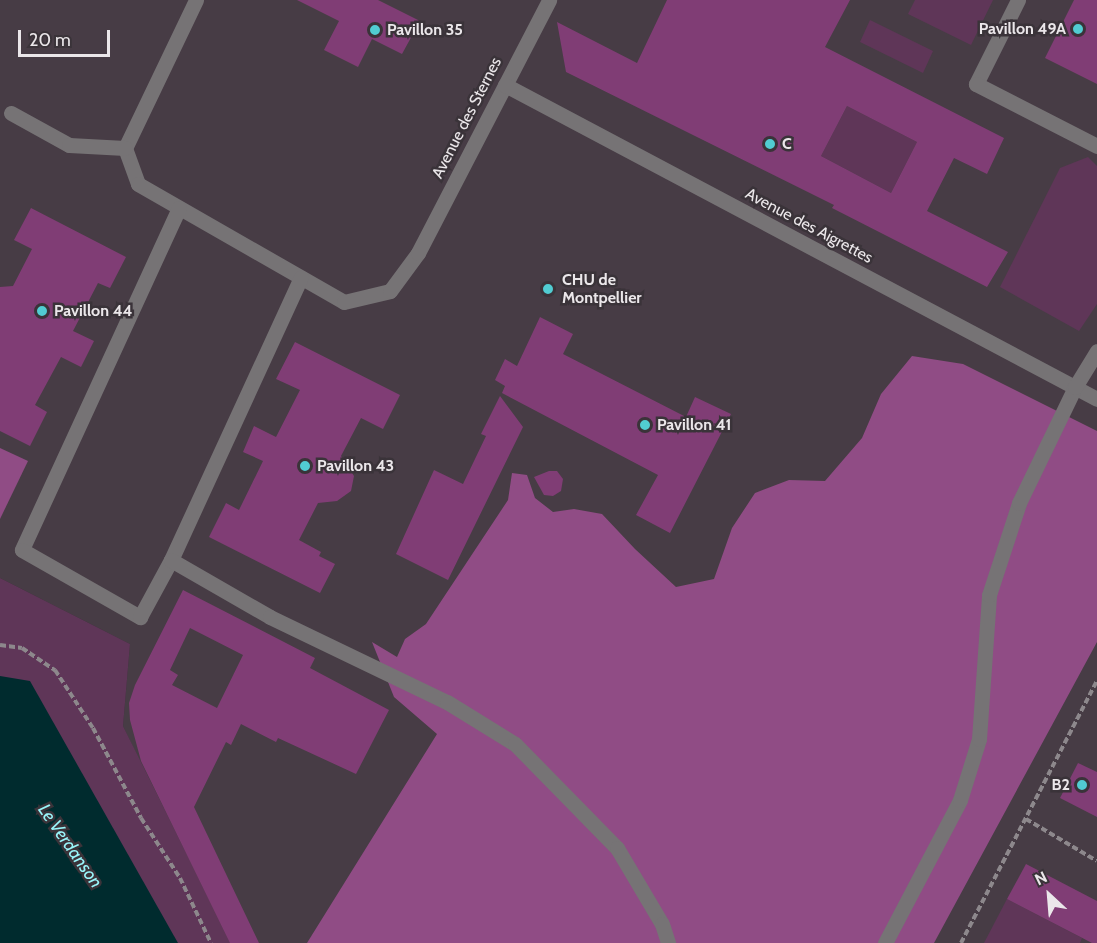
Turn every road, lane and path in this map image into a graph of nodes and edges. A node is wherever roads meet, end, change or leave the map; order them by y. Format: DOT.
graph roads {
  1 [pos="196,0"];
  2 [pos="549,0"];
  3 [pos="1017,0"];
  4 [pos="505,85"];
  5 [pos="11,113"];
  6 [pos="1097,146"];
  7 [pos="125,148"];
  8 [pos="179,208"];
  9 [pos="301,277"];
  10 [pos="1097,351"];
  11 [pos="1075,387"];
  12 [pos="1097,399"];
  13 [pos="171,560"];
  14 [pos="0,645"];
  15 [pos="1097,681"];
  16 [pos="1026,819"];
  17 [pos="1097,861"];
  18 [pos="211,943"];
  19 [pos="668,943"];
  20 [pos="885,943"];
  21 [pos="961,943"];
  1 -- 7 [label="lane"];
  2 -- 4 [label="lane, Avenue des Sternes"];
  3 -- 6 [label="lane"];
  4 -- 9 [label="lane, Avenue des Sternes"];
  4 -- 11 [label="lane, Avenue des Aigrettes"];
  5 -- 7 [label="lane"];
  7 -- 8 [label="lane, Avenue des Sternes"];
  8 -- 9 [label="lane, Avenue des Sternes"];
  8 -- 13 [label="lane"];
  9 -- 13 [label="lane"];
  10 -- 11 [label="lane"];
  11 -- 12 [label="lane, Avenue des Aigrettes"];
  11 -- 20 [label="lane"];
  13 -- 19 [label="lane"];
  14 -- 18 [label="path"];
  15 -- 16 [label="path"];
  16 -- 17 [label="path"];
  16 -- 21 [label="path"];
}
